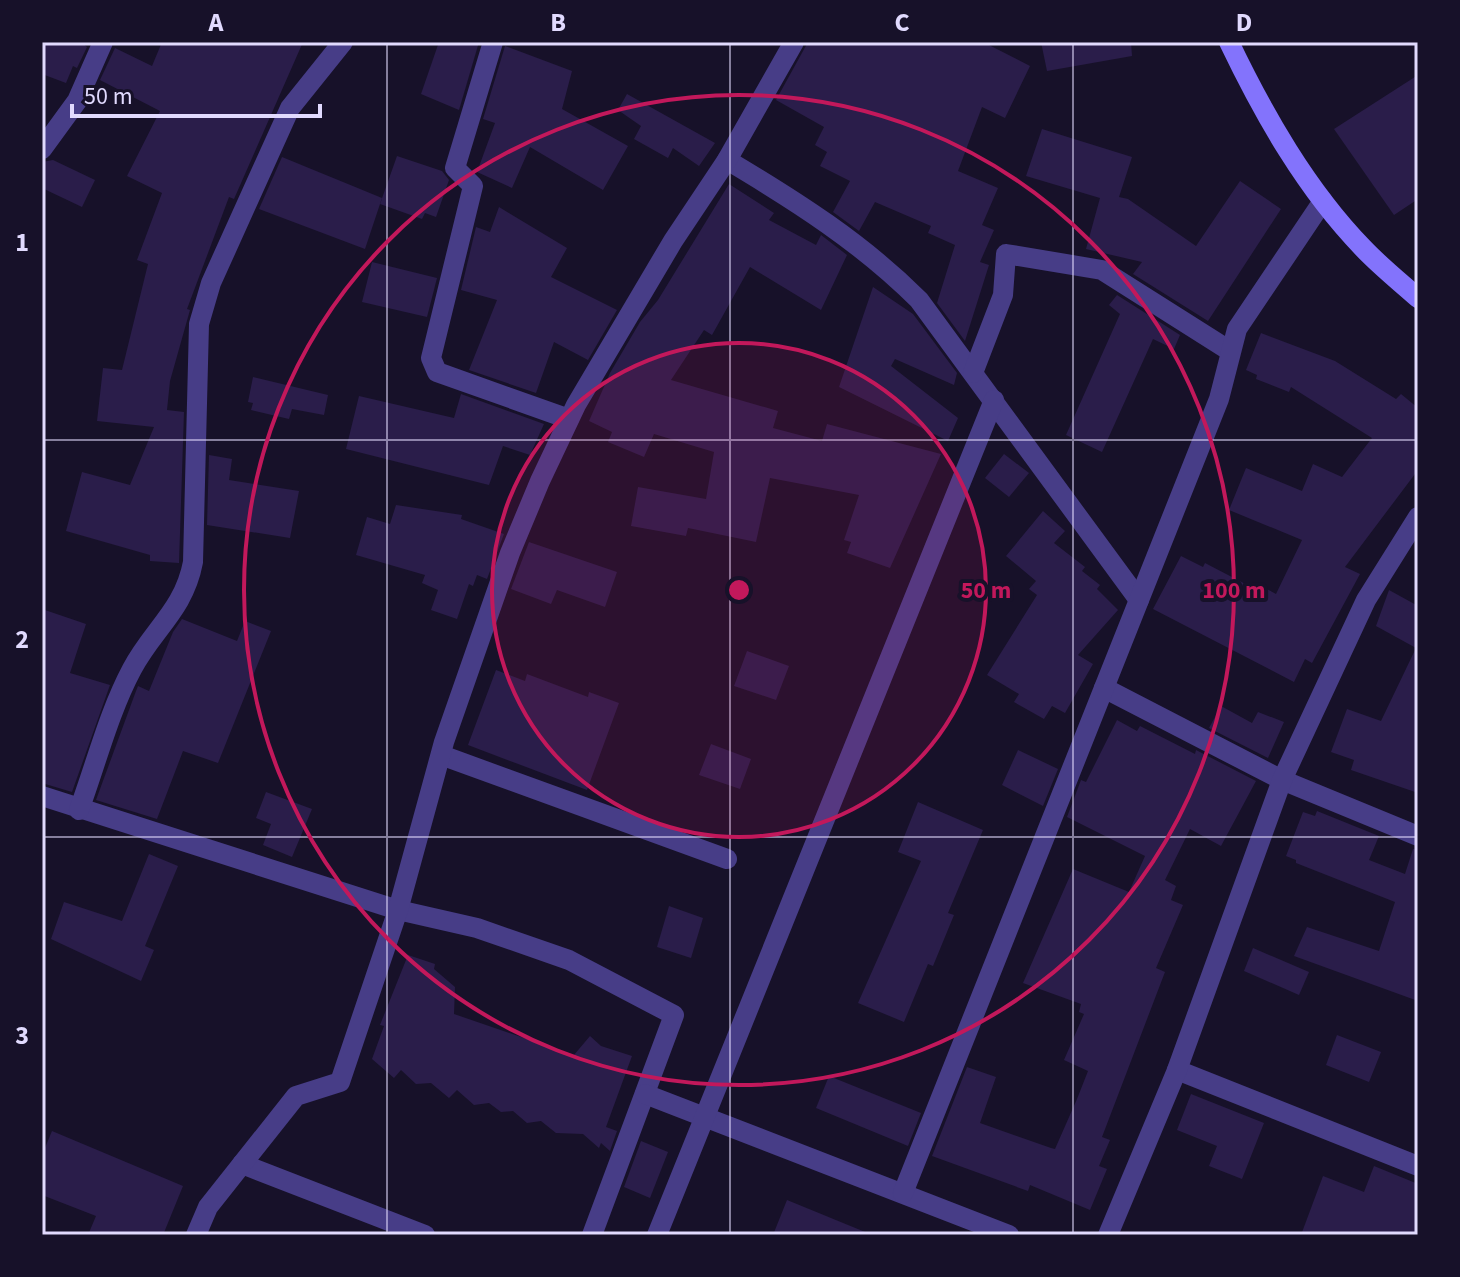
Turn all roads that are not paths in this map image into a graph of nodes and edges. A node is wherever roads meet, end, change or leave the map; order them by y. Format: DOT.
graph roads {
  1 [pos="103,42"];
  2 [pos="343,42"];
  3 [pos="493,42"];
  4 [pos="794,42"];
  5 [pos="1229,42"];
  6 [pos="42,149"];
  7 [pos="727,160"];
  8 [pos="1323,201"];
  9 [pos="1418,298"];
  10 [pos="1230,351"];
  11 [pos="973,373"];
  12 [pos="994,400"];
  13 [pos="569,419"];
  14 [pos="1418,517"];
  15 [pos="1139,600"];
  16 [pos="1104,688"];
  17 [pos="441,755"];
  18 [pos="1282,780"];
  19 [pos="42,796"];
  20 [pos="79,810"];
  21 [pos="1418,836"];
  22 [pos="727,859"];
  23 [pos="398,910"];
  24 [pos="1177,1070"];
  25 [pos="645,1094"];
  26 [pos="705,1117"];
  27 [pos="242,1164"];
  28 [pos="1418,1166"];
  29 [pos="903,1193"];
  30 [pos="196,1235"];
  31 [pos="425,1235"];
  32 [pos="592,1235"];
  33 [pos="657,1235"];
  34 [pos="1009,1235"];
  35 [pos="1108,1235"];
  1 -- 6 [label="street"];
  2 -- 20 [label="street"];
  3 -- 13 [label="street"];
  4 -- 7 [label="street"];
  5 -- 8 [label="street"];
  7 -- 11 [label="street"];
  7 -- 13 [label="street"];
  8 -- 9 [label="street"];
  8 -- 10 [label="street"];
  10 -- 11 [label="street"];
  10 -- 15 [label="street"];
  11 -- 12 [label="street"];
  12 -- 15 [label="street"];
  12 -- 26 [label="street"];
  13 -- 17 [label="street"];
  14 -- 18 [label="street"];
  15 -- 16 [label="street"];
  16 -- 18 [label="street"];
  16 -- 29 [label="street"];
  17 -- 22 [label="street"];
  17 -- 23 [label="street"];
  18 -- 21 [label="street"];
  18 -- 24 [label="street"];
  19 -- 20 [label="street"];
  20 -- 23 [label="street"];
  23 -- 25 [label="street"];
  23 -- 27 [label="street"];
  24 -- 28 [label="street"];
  24 -- 35 [label="street"];
  25 -- 26 [label="street"];
  25 -- 32 [label="street"];
  26 -- 29 [label="street"];
  26 -- 33 [label="street"];
  27 -- 30 [label="street"];
  27 -- 31 [label="street"];
  29 -- 34 [label="street"];
}
